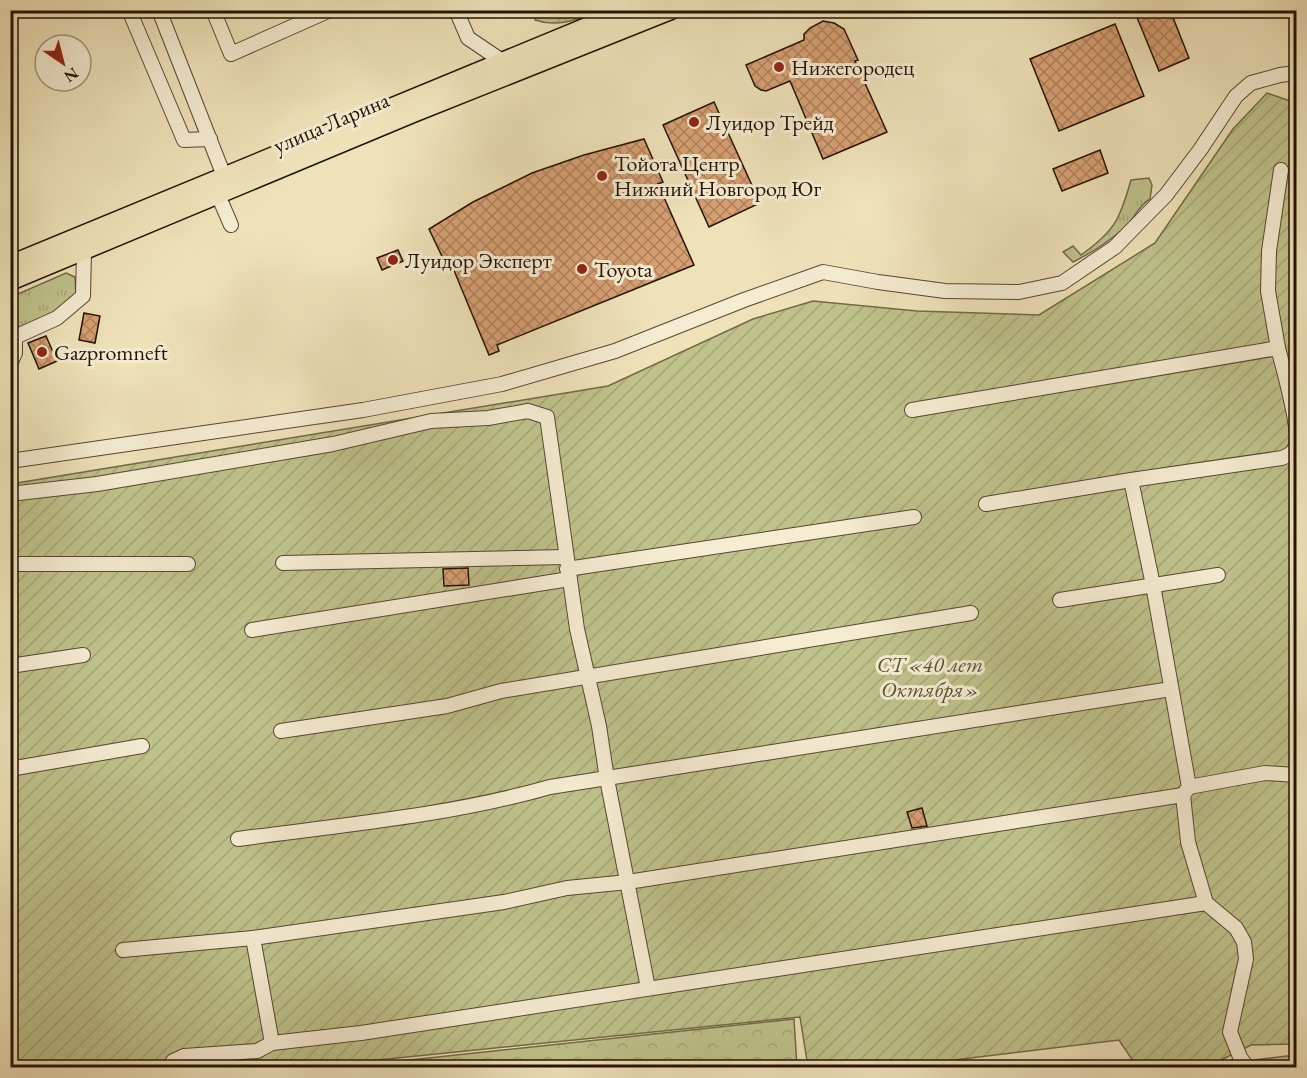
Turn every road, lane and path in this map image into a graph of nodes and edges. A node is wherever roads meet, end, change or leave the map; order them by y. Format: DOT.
graph roads {
  1 [pos="129,10"];
  2 [pos="159,10"];
  3 [pos="213,10"];
  4 [pos="330,10"];
  5 [pos="456,10"];
  6 [pos="628,10"];
  7 [pos="671,10"];
  8 [pos="502,61"];
  9 [pos="1296,73"];
  10 [pos="210,139"];
  11 [pos="1281,171"];
  12 [pos="224,176"];
  13 [pos="218,195"];
  14 [pos="231,225"];
  15 [pos="84,251"];
  16 [pos="10,265"];
  17 [pos="10,281"];
  18 [pos="1278,348"];
  19 [pos="10,363"];
  20 [pos="912,410"];
  21 [pos="10,461"];
  22 [pos="1131,480"];
  23 [pos="10,494"];
  24 [pos="986,504"];
  25 [pos="914,517"];
  26 [pos="283,563"];
  27 [pos="10,564"];
  28 [pos="188,564"];
  29 [pos="567,568"];
  30 [pos="1218,575"];
  31 [pos="1153,585"];
  32 [pos="1060,600"];
  33 [pos="971,613"];
  34 [pos="252,630"];
  35 [pos="83,655"];
  36 [pos="10,666"];
  37 [pos="587,677"];
  38 [pos="1171,689"];
  39 [pos="281,731"];
  40 [pos="142,746"];
  41 [pos="10,769"];
  42 [pos="1296,775"];
  43 [pos="608,779"];
  44 [pos="1186,791"];
  45 [pos="238,839"];
  46 [pos="628,882"];
  47 [pos="1206,903"];
  48 [pos="253,938"];
  49 [pos="123,950"];
  50 [pos="648,988"];
  51 [pos="272,1043"];
  52 [pos="1247,1067"];
  53 [pos="170,1068"];
  1 -- 10 [label="lane"];
  2 -- 10 [label="lane"];
  3 -- 4 [label="lane"];
  5 -- 8 [label="lane"];
  6 -- 8 [label="main road, улица Ларина"];
  7 -- 13 [label="main road, улица Ларина"];
  8 -- 12 [label="main road, улица Ларина"];
  9 -- 21 [label="lane"];
  10 -- 12 [label="lane"];
  11 -- 18 [label="lane"];
  12 -- 16 [label="main road, улица Ларина"];
  13 -- 14 [label="lane"];
  13 -- 15 [label="main road, улица Ларина"];
  15 -- 17 [label="main road, улица Ларина"];
  15 -- 19 [label="lane"];
  18 -- 20 [label="lane"];
  18 -- 22 [label="lane"];
  22 -- 24 [label="lane"];
  22 -- 31 [label="lane"];
  23 -- 29 [label="lane"];
  25 -- 29 [label="lane"];
  26 -- 29 [label="lane"];
  27 -- 28 [label="lane"];
  29 -- 34 [label="lane"];
  29 -- 37 [label="lane"];
  30 -- 31 [label="lane"];
  31 -- 32 [label="lane"];
  31 -- 38 [label="lane"];
  33 -- 37 [label="lane"];
  35 -- 36 [label="lane"];
  37 -- 39 [label="lane"];
  37 -- 43 [label="lane"];
  38 -- 43 [label="lane"];
  38 -- 44 [label="lane"];
  40 -- 41 [label="lane"];
  42 -- 44 [label="lane"];
  43 -- 45 [label="lane"];
  43 -- 46 [label="lane"];
  44 -- 46 [label="lane"];
  44 -- 47 [label="lane"];
  46 -- 48 [label="lane"];
  46 -- 50 [label="lane"];
  47 -- 50 [label="lane"];
  47 -- 52 [label="lane"];
  48 -- 49 [label="lane"];
  48 -- 51 [label="lane"];
  50 -- 51 [label="lane"];
  51 -- 53 [label="lane"];
}
